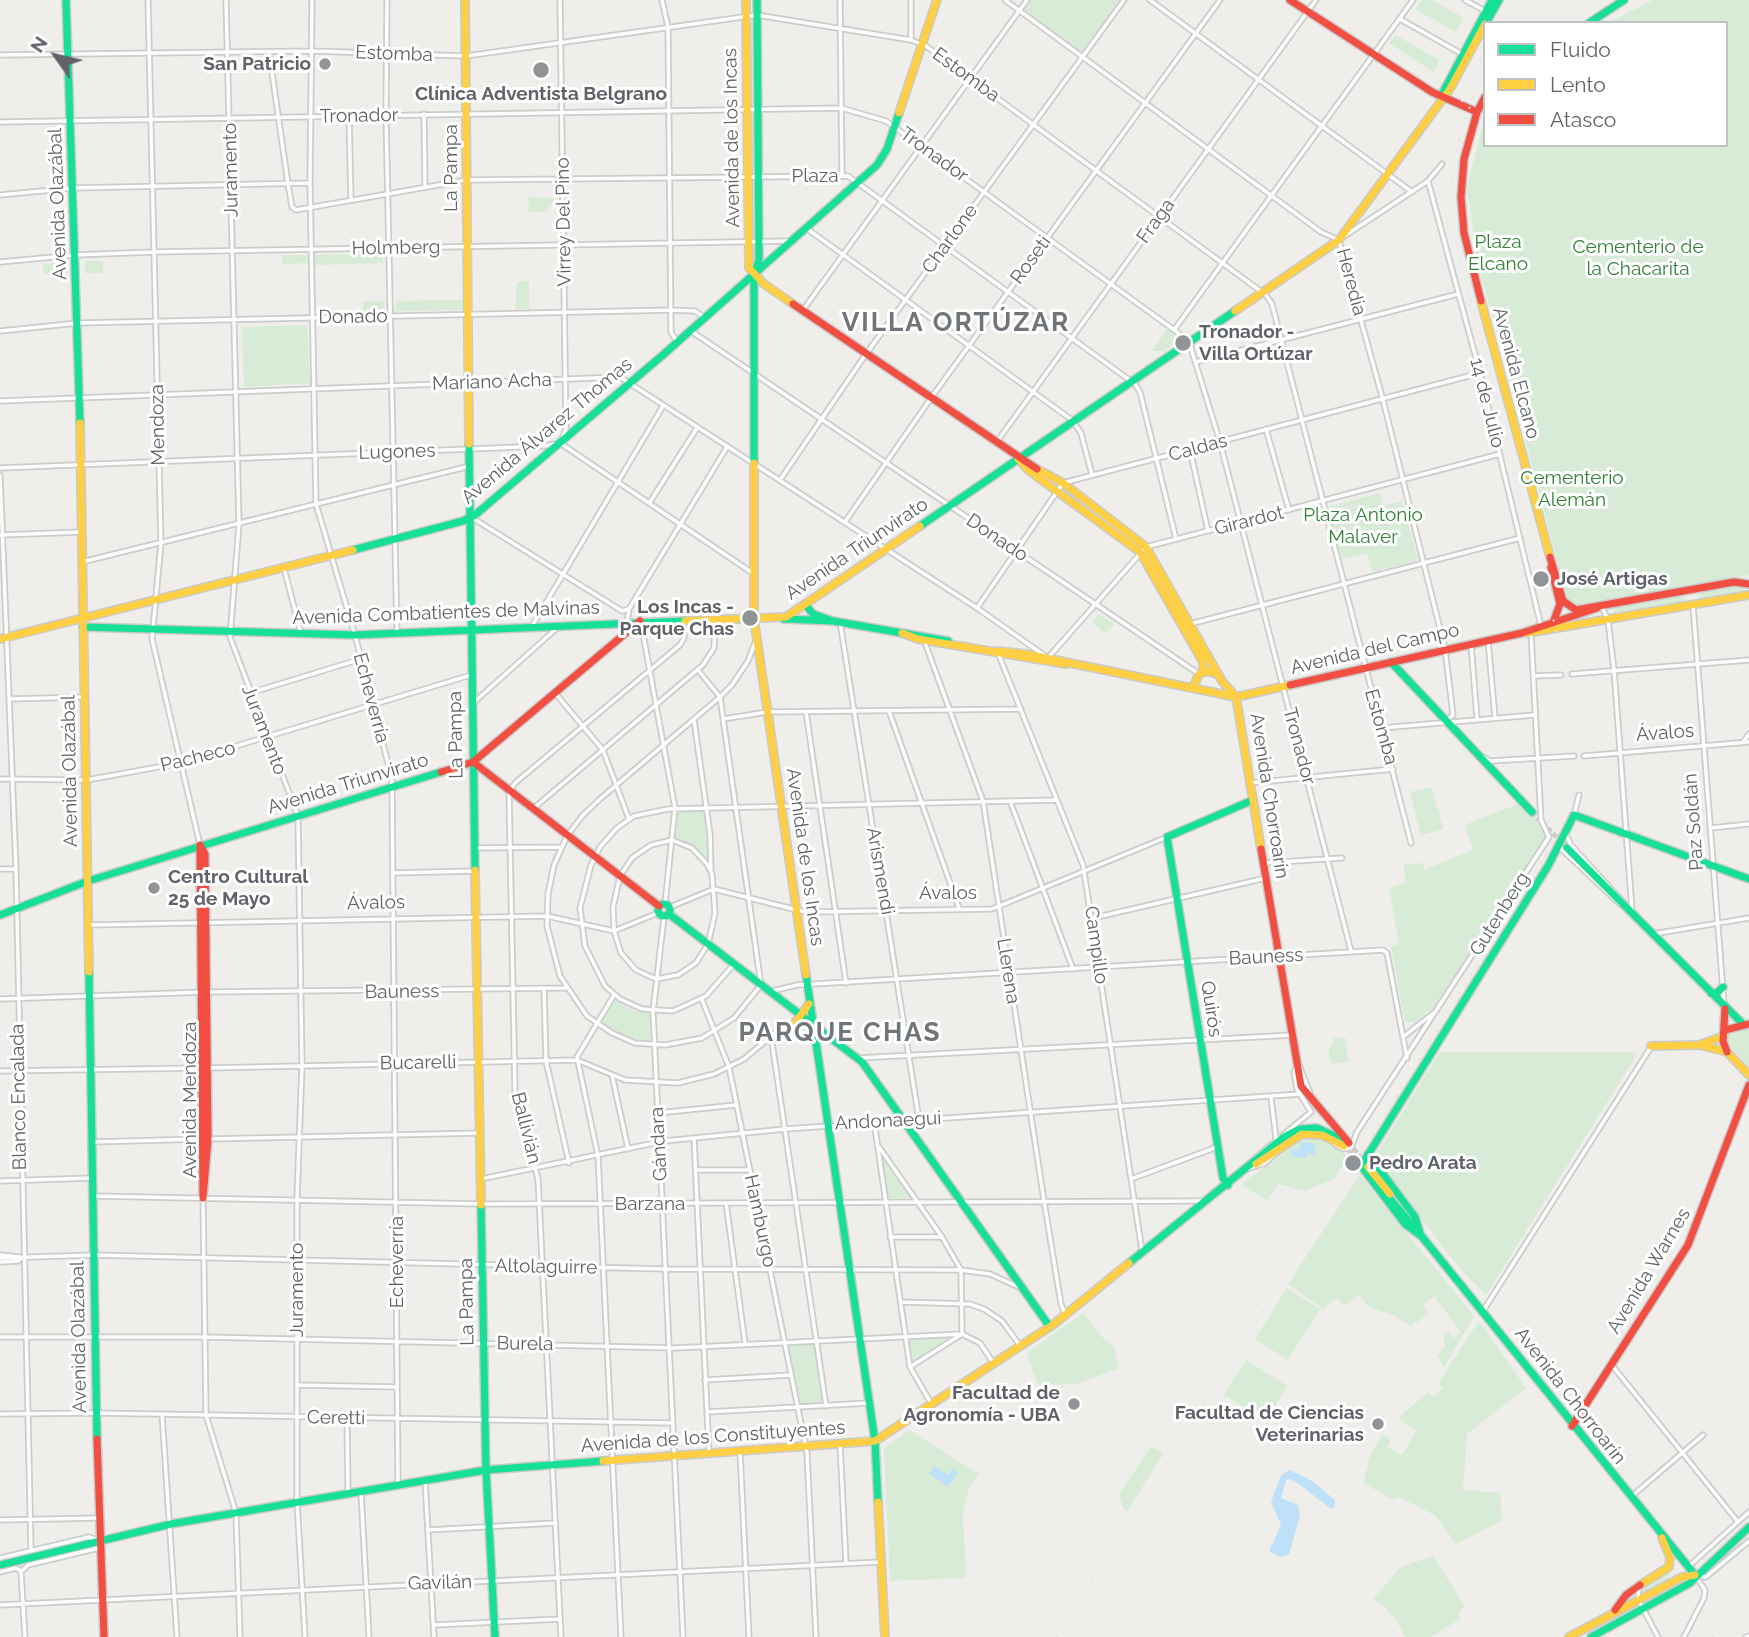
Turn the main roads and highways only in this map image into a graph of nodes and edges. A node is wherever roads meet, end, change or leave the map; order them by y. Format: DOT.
graph roads {
  1 [pos="65,0"];
  2 [pos="465,0"];
  3 [pos="746,0"];
  4 [pos="757,0"];
  5 [pos="937,0"];
  6 [pos="1290,0"];
  7 [pos="1492,0"];
  8 [pos="1499,0"];
  9 [pos="1624,0"];
  10 [pos="1487,21"];
  11 [pos="1592,21"];
  12 [pos="1483,27"];
  13 [pos="1464,55"];
  14 [pos="1432,92"];
  15 [pos="1441,96"];
  16 [pos="1483,100"];
  17 [pos="1436,105"];
  18 [pos="1476,112"];
  19 [pos="754,274"];
  20 [pos="1018,458"];
  21 [pos="471,517"];
  22 [pos="1749,584"];
  23 [pos="1691,590"];
  24 [pos="1749,595"];
  25 [pos="805,604"];
  26 [pos="1562,604"];
  27 [pos="1615,604"];
  28 [pos="1693,605"];
  29 [pos="1600,607"];
  30 [pos="779,618"];
  31 [pos="1569,618"];
  32 [pos="754,619"];
  33 [pos="1612,619"];
  34 [pos="640,621"];
  35 [pos="837,622"];
  36 [pos="83,623"];
  37 [pos="1553,623"];
  38 [pos="1578,624"];
  39 [pos="1186,626"];
  40 [pos="471,630"];
  41 [pos="1522,633"];
  42 [pos="3,638"];
  43 [pos="997,651"];
  44 [pos="1047,660"];
  45 [pos="1391,662"];
  46 [pos="1201,673"];
  47 [pos="1219,676"];
  48 [pos="1193,688"];
  49 [pos="1236,697"];
  50 [pos="473,762"];
  51 [pos="1253,800"];
  52 [pos="1532,812"];
  53 [pos="1167,836"];
  54 [pos="200,845"];
  55 [pos="1567,848"];
  56 [pos="1749,879"];
  57 [pos="88,881"];
  58 [pos="0,915"];
  59 [pos="1723,987"];
  60 [pos="1709,993"];
  61 [pos="810,1000"];
  62 [pos="1725,1009"];
  63 [pos="802,1015"];
  64 [pos="795,1023"];
  65 [pos="813,1024"];
  66 [pos="1746,1024"];
  67 [pos="1724,1033"];
  68 [pos="829,1036"];
  69 [pos="817,1043"];
  70 [pos="1699,1045"];
  71 [pos="1651,1046"];
  72 [pos="1727,1052"];
  73 [pos="1749,1075"];
  74 [pos="1749,1085"];
  75 [pos="1348,1142"];
  76 [pos="1366,1163"];
  77 [pos="1228,1185"];
  78 [pos="204,1198"];
  79 [pos="1050,1327"];
  80 [pos="1572,1426"];
  81 [pos="875,1441"];
  82 [pos="486,1470"];
  83 [pos="1749,1527"];
  84 [pos="1661,1535"];
  85 [pos="99,1544"];
  86 [pos="0,1565"];
  87 [pos="1695,1575"];
  88 [pos="1612,1614"];
  89 [pos="1578,1635"];
  90 [pos="104,1637"];
  91 [pos="495,1637"];
  92 [pos="885,1637"];
  93 [pos="1569,1637"];
  94 [pos="1591,1637"];
  1 -- 36 [label="main road, Avenida Olazábal"];
  2 -- 21 [label="main road, La Pampa"];
  3 -- 19 [label="main road, Avenida de los Incas"];
  4 -- 19 [label="main road, Avenida de los Incas"];
  5 -- 19 [label="main road, Avenida Álvarez Thomas"];
  6 -- 14 [label="main road"];
  7 -- 13 [label="main road, Avenida Triunvirato"];
  8 -- 10 [label="main road, Avenida Triunvirato"];
  9 -- 11 [label="main road"];
  12 -- 13 [label="main road, Avenida Triunvirato"];
  13 -- 15 [label="main road, Avenida Triunvirato"];
  14 -- 15 [label="main road"];
  14 -- 17 [label="main road"];
  15 -- 17 [label="main road, Avenida Triunvirato"];
  15 -- 18 [label="main road"];
  16 -- 18 [label="main road, Avenida Elcano"];
  17 -- 20 [label="main road, Avenida Triunvirato"];
  18 -- 26 [label="main road, Avenida Elcano"];
  19 -- 20 [label="main road, Avenida Chorroarín"];
  19 -- 21 [label="main road, Avenida Álvarez Thomas"];
  19 -- 32 [label="main road, Avenida de los Incas"];
  20 -- 25 [label="main road, Avenida Triunvirato"];
  20 -- 39 [label="main road, Avenida Chorroarín"];
  21 -- 36 [label="main road, Avenida Álvarez Thomas"];
  21 -- 40 [label="main road, La Pampa"];
  22 -- 23 [label="main road, Avenida del Campo"];
  23 -- 27 [label="main road, Avenida del Campo"];
  23 -- 28 [label="main road"];
  24 -- 28 [label="main road, Avenida del Campo"];
  25 -- 30 [label="main road, Avenida Triunvirato"];
  25 -- 35 [label="main road"];
  26 -- 29 [label="main road, Avenida del Campo"];
  26 -- 31 [label="main road, Avenida Elcano"];
  26 -- 37 [label="main road"];
  27 -- 29 [label="main road, Avenida del Campo"];
  27 -- 33 [label="main road"];
  28 -- 33 [label="main road, Avenida del Campo"];
  29 -- 31 [label="main road, Avenida del Campo"];
  30 -- 32 [label="main road, Avenida Triunvirato"];
  30 -- 35 [label="main road"];
  31 -- 37 [label="main road, Avenida del Campo"];
  31 -- 38 [label="main road"];
  32 -- 34 [label="main road, Avenida Triunvirato"];
  32 -- 61 [label="main road, Avenida de los Incas"];
  33 -- 38 [label="main road, Avenida del Campo"];
  34 -- 40 [label="main road, Avenida Combatientes de Malvinas"];
  34 -- 50 [label="main road, Avenida Triunvirato"];
  35 -- 43 [label="main road"];
  36 -- 40 [label="main road, Avenida Combatientes de Malvinas"];
  36 -- 42 [label="main road, Avenida Álvarez Thomas"];
  36 -- 57 [label="main road, Avenida Olazábal"];
  37 -- 41 [label="main road, Avenida del Campo"];
  38 -- 41 [label="main road, Avenida del Campo"];
  39 -- 46 [label="main road, Avenida Chorroarín"];
  39 -- 47 [label="main road, Avenida Chorroarín"];
  40 -- 50 [label="main road, La Pampa"];
  41 -- 45 [label="main road, Avenida del Campo"];
  43 -- 44 [label="main road"];
  43 -- 44 [label="main road"];
  44 -- 48 [label="main road"];
  45 -- 49 [label="main road, Avenida del Campo"];
  45 -- 52 [label="main road"];
  46 -- 47 [label="main road"];
  46 -- 48 [label="main road"];
  47 -- 49 [label="main road, Avenida Chorroarín"];
  48 -- 49 [label="main road"];
  49 -- 51 [label="main road, Avenida Chorroarín"];
  50 -- 54 [label="main road, Avenida Triunvirato"];
  50 -- 63 [label="main road"];
  50 -- 82 [label="main road, La Pampa"];
  51 -- 53 [label="main road, Ávalos"];
  51 -- 75 [label="main road, Avenida Chorroarín"];
  53 -- 77 [label="main road, Quirós"];
  54 -- 57 [label="main road, Avenida Triunvirato"];
  54 -- 78 [label="main road, Avenida Mendoza"];
  55 -- 60 [label="main road"];
  56 -- 76 [label="main road, Gutenberg"];
  57 -- 58 [label="main road, Avenida Triunvirato"];
  57 -- 85 [label="main road, Avenida Olazábal"];
  59 -- 60 [label="main road"];
  60 -- 62 [label="main road"];
  61 -- 63 [label="main road"];
  61 -- 65 [label="main road, Avenida de los Incas"];
  62 -- 66 [label="main road"];
  62 -- 67 [label="main road, Paz Soldán"];
  63 -- 64 [label="main road"];
  63 -- 65 [label="main road"];
  65 -- 68 [label="main road"];
  65 -- 69 [label="main road, Avenida de los Incas"];
  66 -- 67 [label="main road"];
  67 -- 70 [label="main road"];
  67 -- 72 [label="main road, Paz Soldán"];
  68 -- 69 [label="main road"];
  68 -- 79 [label="main road"];
  69 -- 81 [label="main road, Avenida de los Incas"];
  70 -- 71 [label="main road"];
  70 -- 72 [label="main road"];
  72 -- 73 [label="main road"];
  74 -- 80 [label="main road, Avenida Warnes"];
  75 -- 77 [label="main road, Avenida de los Constituyentes"];
  76 -- 80 [label="main road, Avenida Chorroarín"];
  77 -- 79 [label="main road, Avenida de los Constituyentes"];
  79 -- 81 [label="main road, Avenida de los Constituyentes"];
  80 -- 84 [label="main road, Avenida Chorroarín"];
  81 -- 82 [label="main road, Avenida de los Constituyentes"];
  81 -- 92 [label="main road, Avenida de los Incas"];
  82 -- 85 [label="main road, Avenida de los Constituyentes"];
  82 -- 91 [label="main road, La Pampa"];
  83 -- 87 [label="main road"];
  84 -- 87 [label="main road, Avenida Chorroarín"];
  84 -- 88 [label="main road"];
  85 -- 86 [label="main road, Avenida de los Constituyentes"];
  85 -- 90 [label="main road, Avenida Olazábal"];
  87 -- 88 [label="main road"];
  87 -- 94 [label="main road"];
  88 -- 89 [label="main road"];
  89 -- 93 [label="main road"];
}
